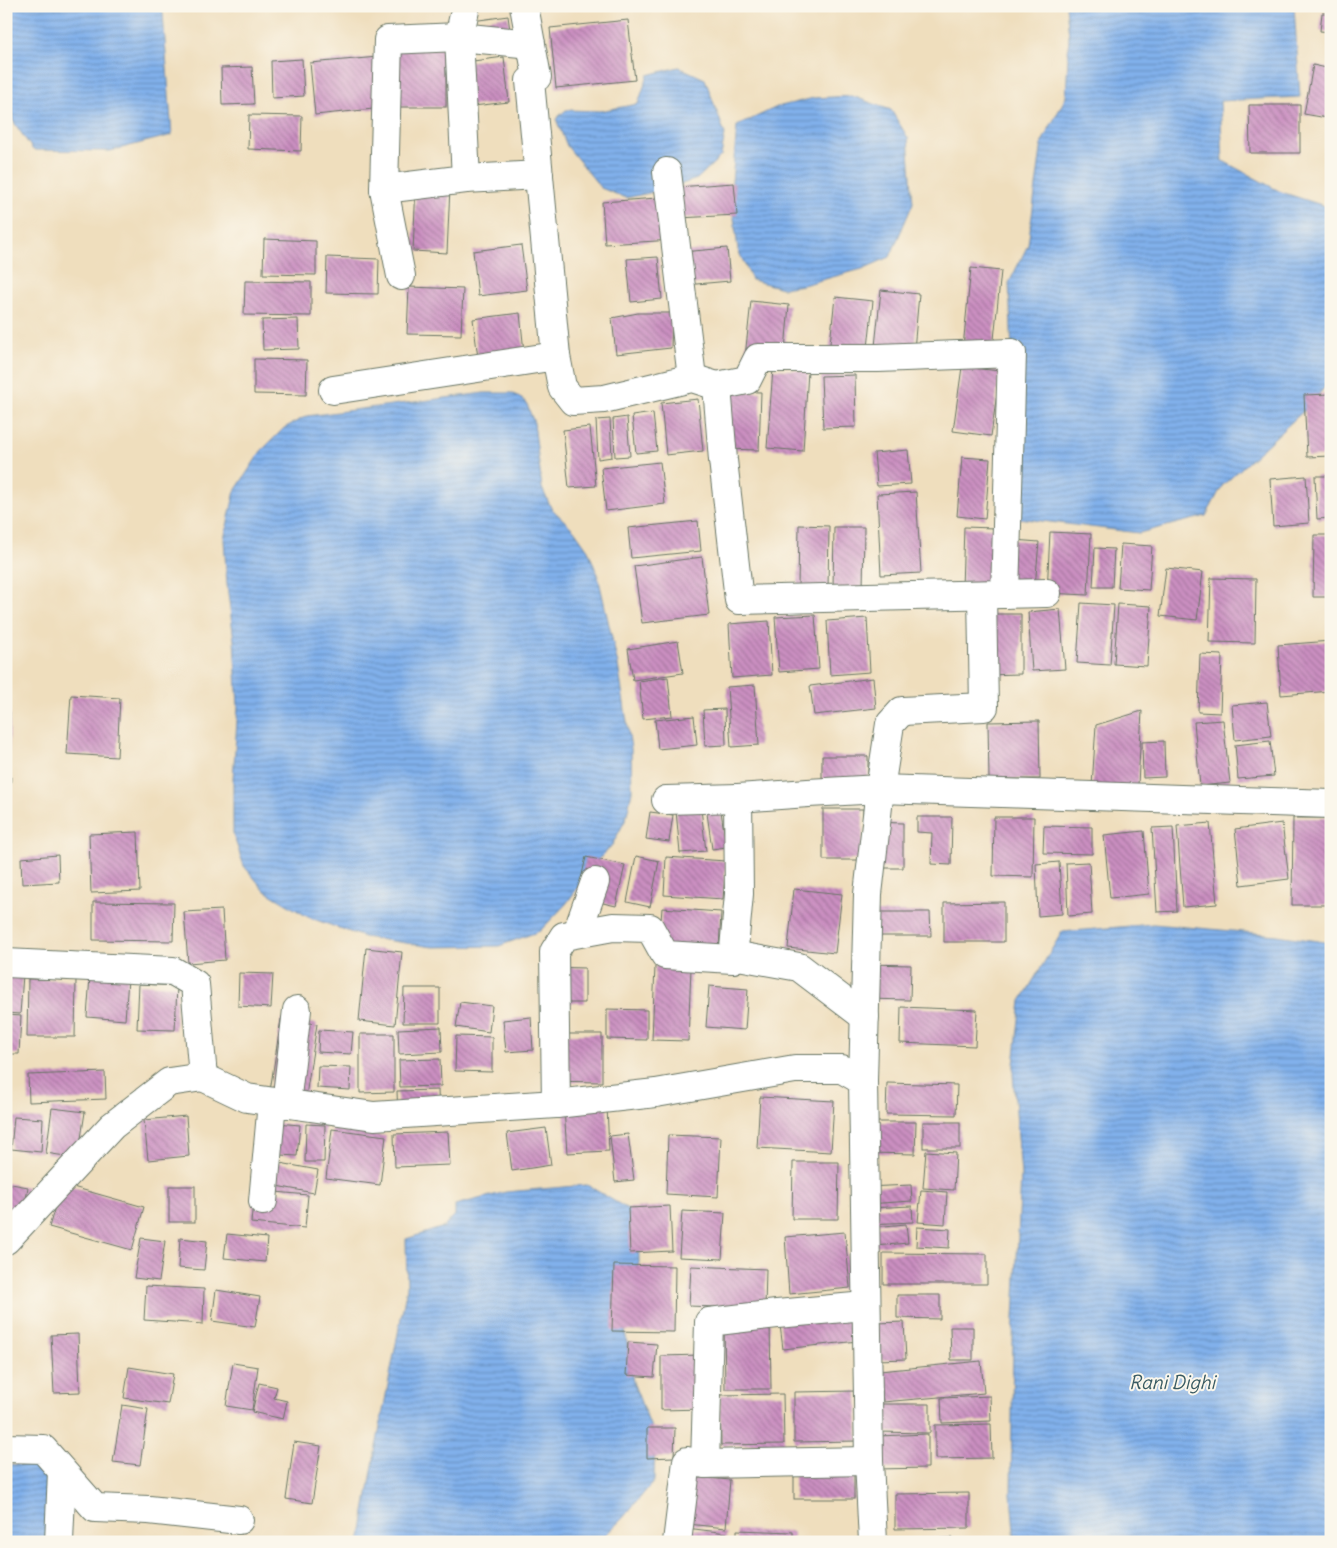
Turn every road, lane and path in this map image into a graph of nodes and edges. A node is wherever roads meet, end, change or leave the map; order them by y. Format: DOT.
graph roads {
  1 [pos="466,6"];
  2 [pos="524,6"];
  3 [pos="459,37"];
  4 [pos="531,44"];
  5 [pos="667,172"];
  6 [pos="539,175"];
  7 [pos="466,180"];
  8 [pos="384,189"];
  9 [pos="401,276"];
  10 [pos="556,356"];
  11 [pos="704,382"];
  12 [pos="333,390"];
  13 [pos="1047,593"];
  14 [pos="994,594"];
  15 [pos="880,789"];
  16 [pos="738,798"];
  17 [pos="666,800"];
  18 [pos="1331,804"];
  19 [pos="595,882"];
  20 [pos="577,933"];
  21 [pos="733,955"];
  22 [pos="6,963"];
  23 [pos="297,1010"];
  24 [pos="864,1016"];
  25 [pos="203,1077"];
  26 [pos="863,1081"];
  27 [pos="279,1103"];
  28 [pos="556,1104"];
  29 [pos="263,1200"];
  30 [pos="6,1240"];
  31 [pos="866,1306"];
  32 [pos="6,1448"];
  33 [pos="869,1461"];
  34 [pos="705,1464"];
  35 [pos="62,1471"];
  36 [pos="239,1520"];
  37 [pos="59,1542"];
  38 [pos="677,1542"];
  39 [pos="873,1542"];
  1 -- 3 [label="street"];
  2 -- 4 [label="street"];
  3 -- 4 [label="street"];
  3 -- 7 [label="street"];
  3 -- 8 [label="street"];
  4 -- 6 [label="street"];
  5 -- 11 [label="street"];
  6 -- 7 [label="street"];
  6 -- 10 [label="street"];
  7 -- 8 [label="street"];
  8 -- 9 [label="street"];
  10 -- 11 [label="street"];
  10 -- 12 [label="street"];
  11 -- 14 [label="street"];
  11 -- 14 [label="street"];
  13 -- 14 [label="street"];
  14 -- 15 [label="street"];
  15 -- 16 [label="street"];
  15 -- 18 [label="street"];
  15 -- 24 [label="street"];
  16 -- 17 [label="street"];
  16 -- 21 [label="street"];
  19 -- 20 [label="street"];
  20 -- 21 [label="street"];
  20 -- 28 [label="street"];
  21 -- 24 [label="street"];
  22 -- 25 [label="street"];
  23 -- 27 [label="street"];
  24 -- 26 [label="street"];
  25 -- 27 [label="street"];
  25 -- 30 [label="street"];
  26 -- 28 [label="street"];
  26 -- 31 [label="street"];
  27 -- 28 [label="street"];
  27 -- 29 [label="street"];
  31 -- 33 [label="street"];
  31 -- 34 [label="street"];
  32 -- 35 [label="street"];
  33 -- 34 [label="street"];
  33 -- 39 [label="street"];
  34 -- 38 [label="street"];
  35 -- 36 [label="street"];
  35 -- 37 [label="street"];
}
